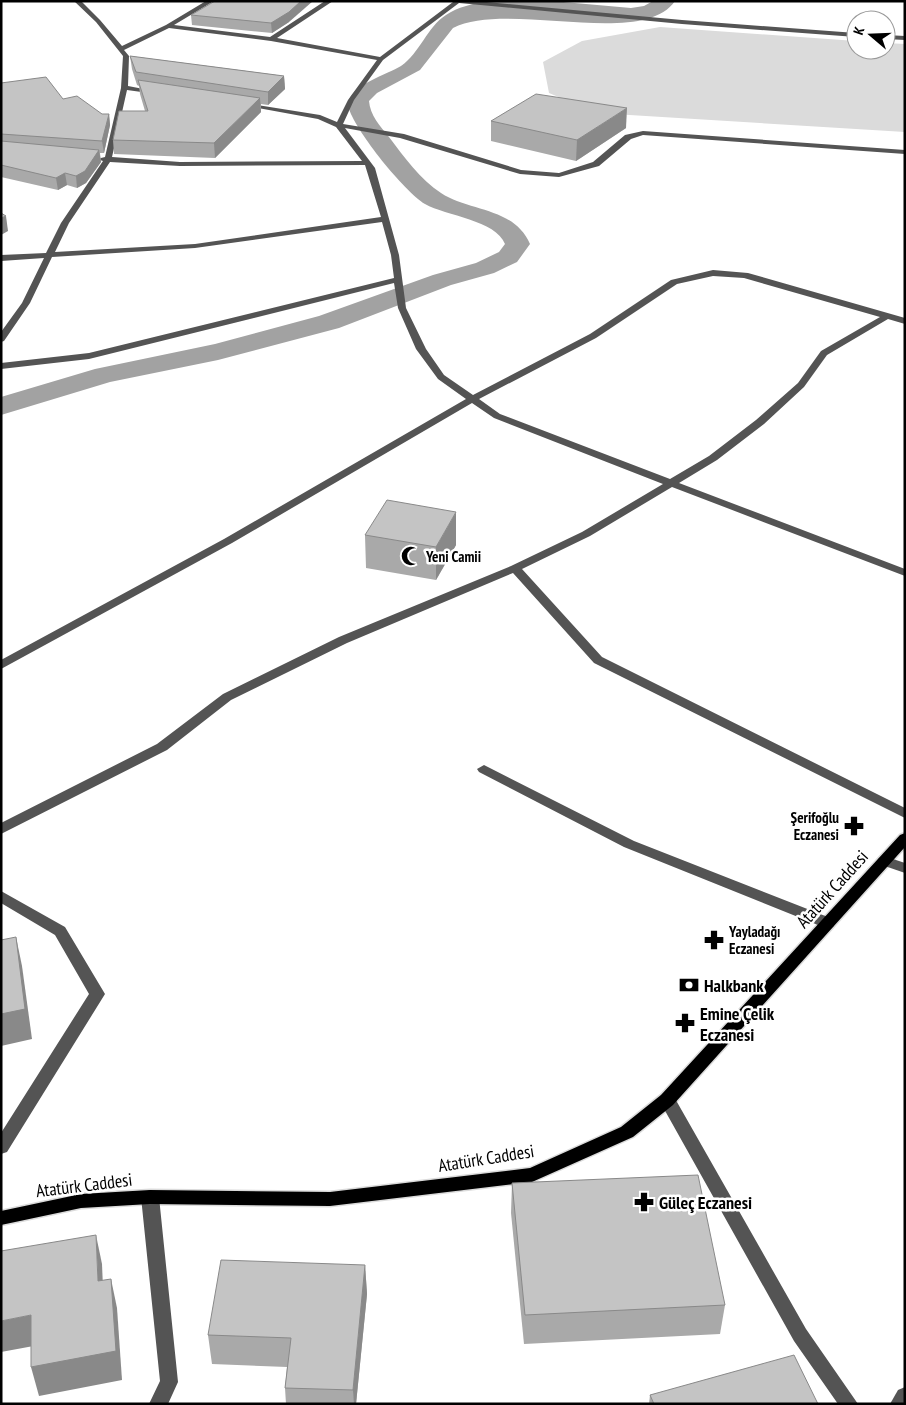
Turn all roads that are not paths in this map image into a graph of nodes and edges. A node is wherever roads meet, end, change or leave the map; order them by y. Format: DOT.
graph roads {
  1 [pos="77,1"];
  2 [pos="211,1"];
  3 [pos="330,1"];
  4 [pos="455,1"];
  5 [pos="168,26"];
  6 [pos="846,34"];
  7 [pos="271,39"];
  8 [pos="121,49"];
  9 [pos="381,59"];
  10 [pos="124,88"];
  11 [pos="160,93"];
  12 [pos="234,104"];
  13 [pos="339,125"];
  14 [pos="905,152"];
  15 [pos="90,158"];
  16 [pos="108,159"];
  17 [pos="368,163"];
  18 [pos="385,219"];
  19 [pos="49,255"];
  20 [pos="1,258"];
  21 [pos="399,284"];
  22 [pos="887,316"];
  23 [pos="905,321"];
  24 [pos="1,339"];
  25 [pos="1,366"];
  26 [pos="471,400"];
  27 [pos="672,484"];
  28 [pos="515,568"];
  29 [pos="905,573"];
  30 [pos="1,665"];
  31 [pos="484,769"];
  32 [pos="905,814"];
  33 [pos="1,829"];
  34 [pos="905,838"];
  35 [pos="884,861"];
  36 [pos="905,868"];
  37 [pos="1,896"];
  38 [pos="828,923"];
  39 [pos="667,1100"];
  40 [pos="1,1147"];
  41 [pos="150,1197"];
  42 [pos="1,1218"];
  43 [pos="905,1396"];
  44 [pos="158,1404"];
  45 [pos="849,1404"];
  46 [pos="899,1404"];
  1 -- 8 [label="street"];
  2 -- 5 [label="street"];
  3 -- 7 [label="street"];
  4 -- 6 [label="street"];
  4 -- 9 [label="street"];
  5 -- 7 [label="street"];
  5 -- 8 [label="street"];
  7 -- 9 [label="street"];
  8 -- 10 [label="street"];
  9 -- 13 [label="street"];
  10 -- 11 [label="street"];
  10 -- 16 [label="street"];
  12 -- 13 [label="street"];
  13 -- 14 [label="street"];
  13 -- 17 [label="street"];
  15 -- 16 [label="street"];
  16 -- 17 [label="street"];
  16 -- 19 [label="street"];
  17 -- 18 [label="street"];
  18 -- 19 [label="street"];
  18 -- 21 [label="street"];
  19 -- 20 [label="street"];
  19 -- 24 [label="street"];
  21 -- 25 [label="street"];
  21 -- 26 [label="street"];
  22 -- 23 [label="street"];
  22 -- 26 [label="street"];
  22 -- 27 [label="street"];
  26 -- 27 [label="street"];
  26 -- 30 [label="street"];
  27 -- 28 [label="street"];
  27 -- 29 [label="street"];
  28 -- 32 [label="street"];
  28 -- 33 [label="street"];
  31 -- 38 [label="street"];
  34 -- 35 [label="main road, Atatürk Caddesi"];
  35 -- 36 [label="street"];
  35 -- 38 [label="main road, Atatürk Caddesi"];
  37 -- 40 [label="street"];
  38 -- 39 [label="main road, Atatürk Caddesi"];
  39 -- 41 [label="main road, Atatürk Caddesi"];
  39 -- 45 [label="street"];
  41 -- 42 [label="main road, Atatürk Caddesi"];
  41 -- 44 [label="street"];
  43 -- 46 [label="street"];
}
